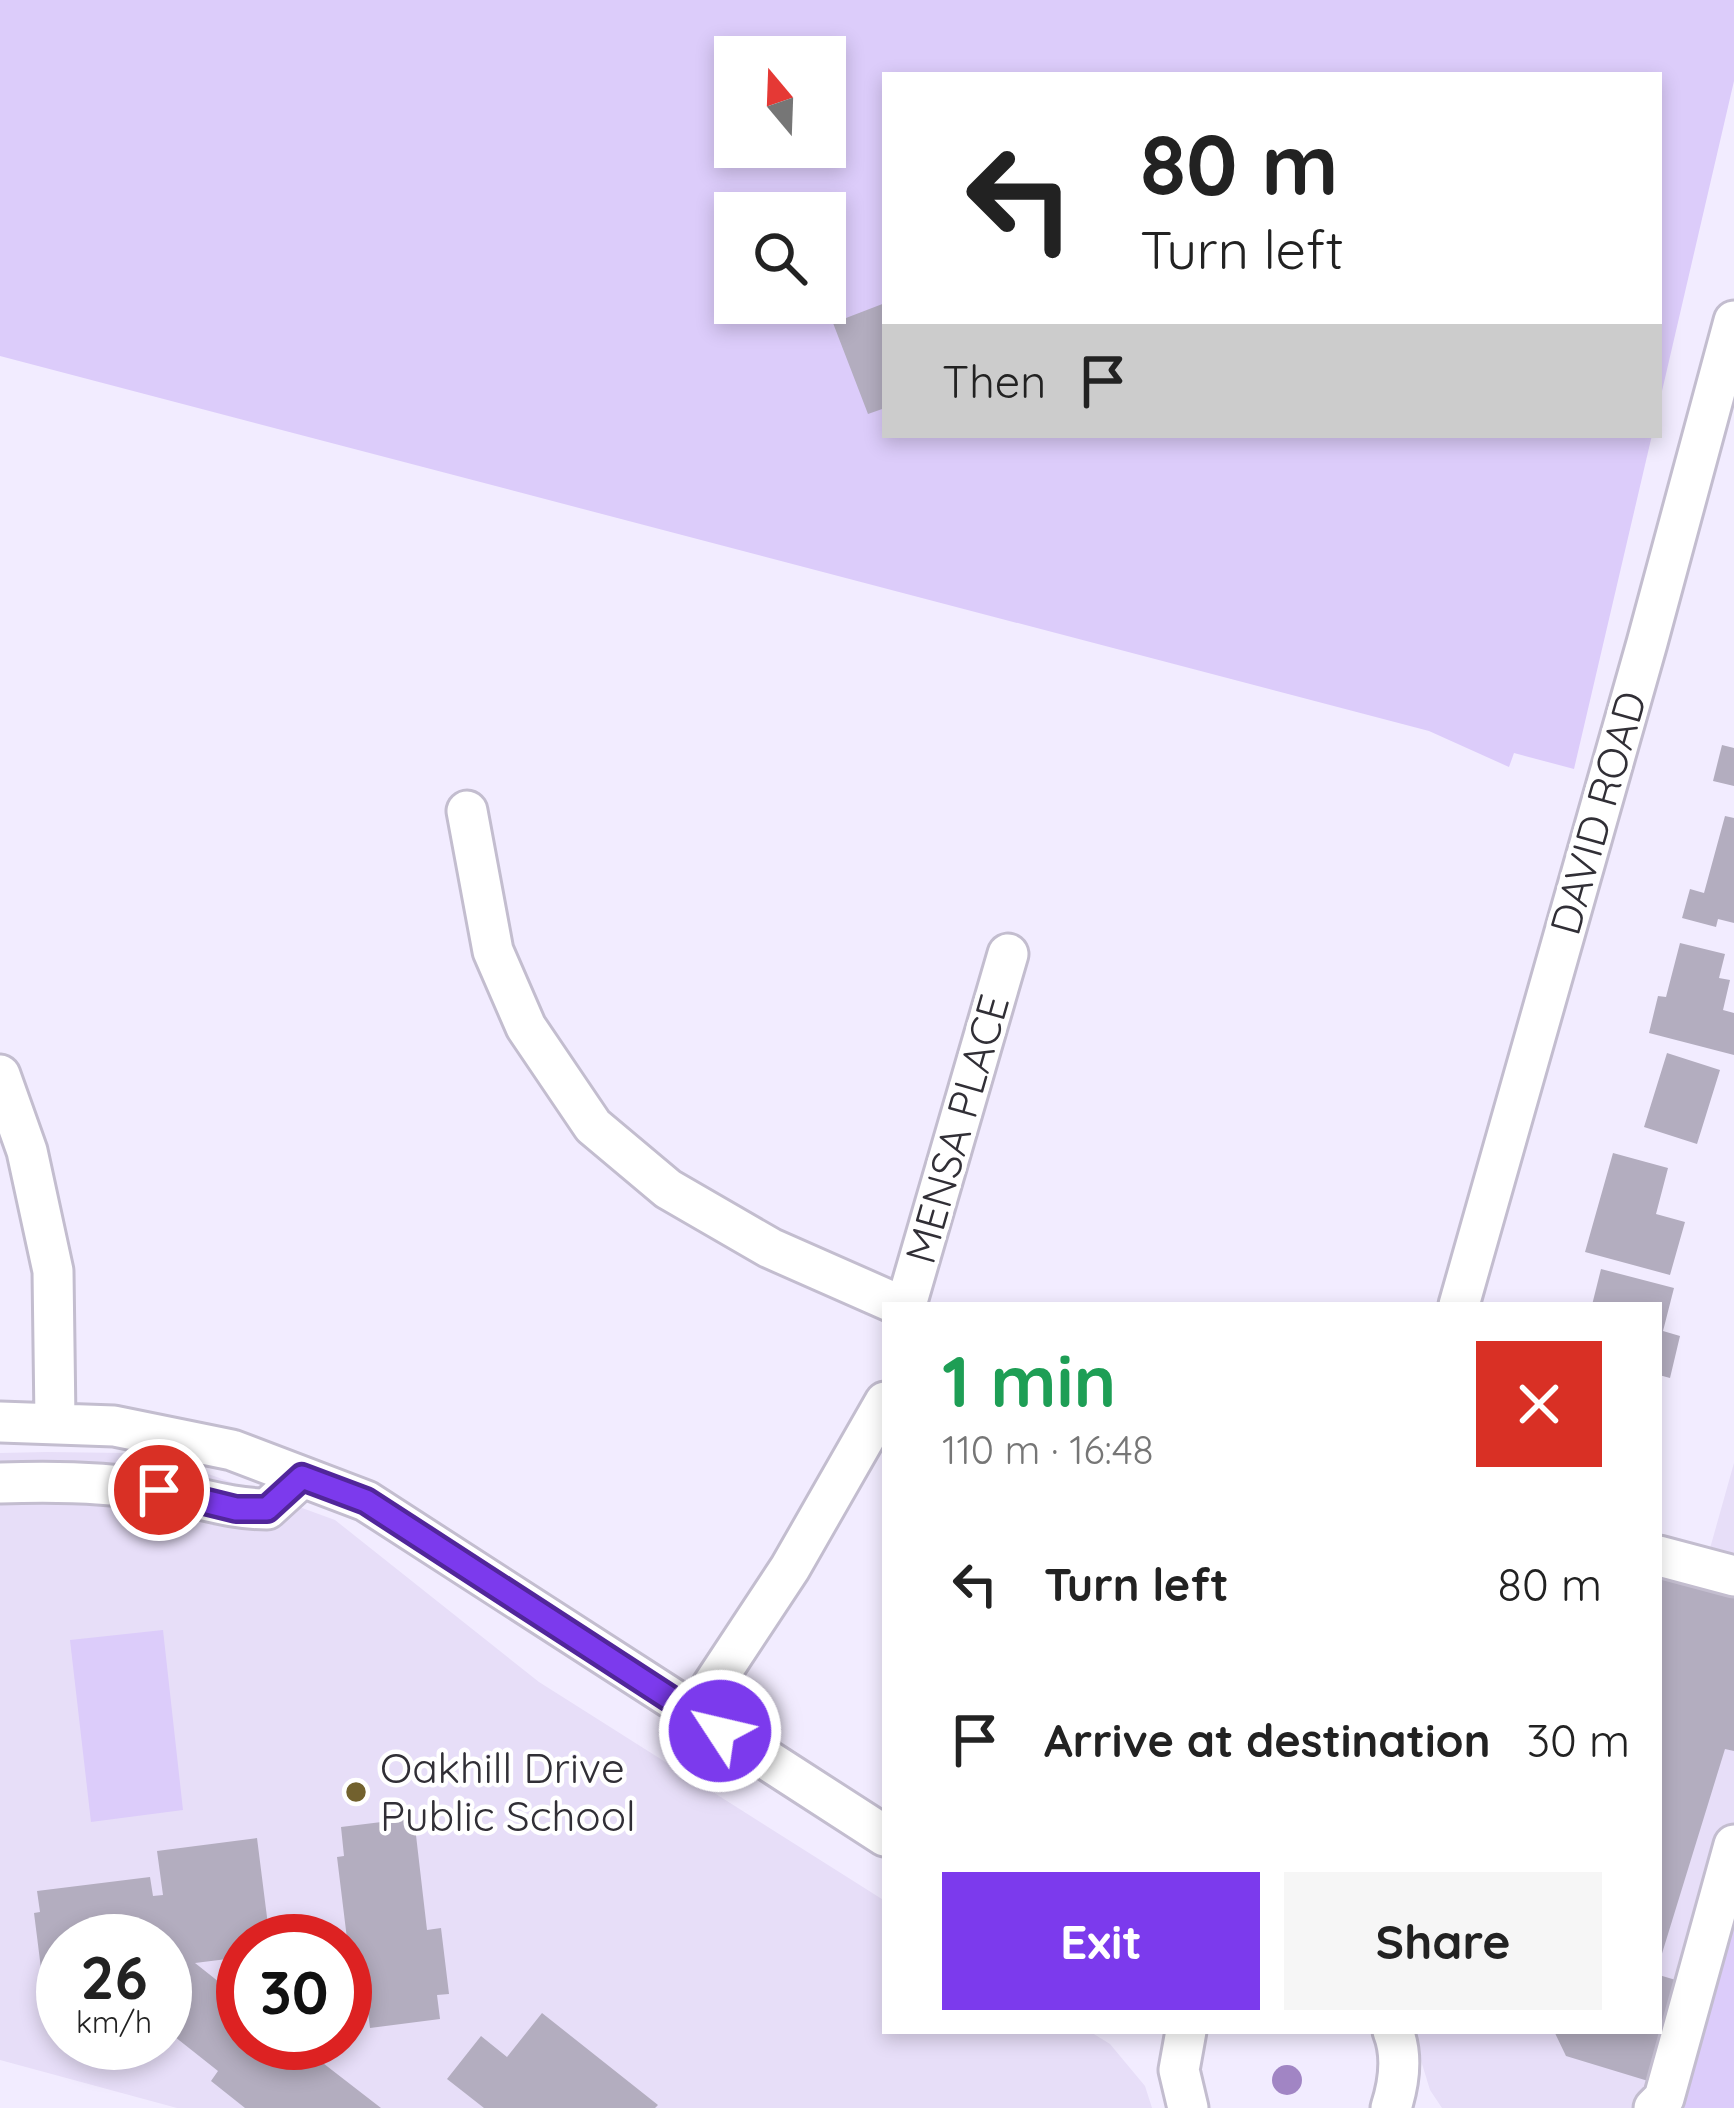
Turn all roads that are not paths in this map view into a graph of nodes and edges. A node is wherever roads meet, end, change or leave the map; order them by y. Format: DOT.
graph roads {
  1 [pos="1734,321"];
  2 [pos="467,812"];
  3 [pos="1008,954"];
  4 [pos="0,1075"];
  5 [pos="896,1302"];
  6 [pos="904,1302"];
  7 [pos="1460,1302"];
  8 [pos="882,1407"];
  9 [pos="55,1421"];
  10 [pos="0,1422"];
  11 [pos="302,1477"];
  12 [pos="0,1483"];
  13 [pos="1662,1557"];
  14 [pos="1734,1576"];
  15 [pos="695,1712"];
  16 [pos="882,1834"];
  17 [pos="1734,1846"];
  18 [pos="1185,2034"];
  19 [pos="1394,2034"];
  20 [pos="1188,2108"];
  21 [pos="1390,2108"];
  22 [pos="1654,2108"];
  1 -- 7 [label="street, DAVID ROAD"];
  2 -- 5 [label="street"];
  3 -- 6 [label="street, MENSA PLACE"];
  4 -- 9 [label="street"];
  8 -- 15 [label="street"];
  9 -- 10 [label="street"];
  9 -- 11 [label="street"];
  11 -- 12 [label="street"];
  11 -- 15 [label="street"];
  13 -- 14 [label="street"];
  15 -- 16 [label="street"];
  17 -- 22 [label="street"];
  18 -- 20 [label="street"];
  19 -- 21 [label="street"];
}
